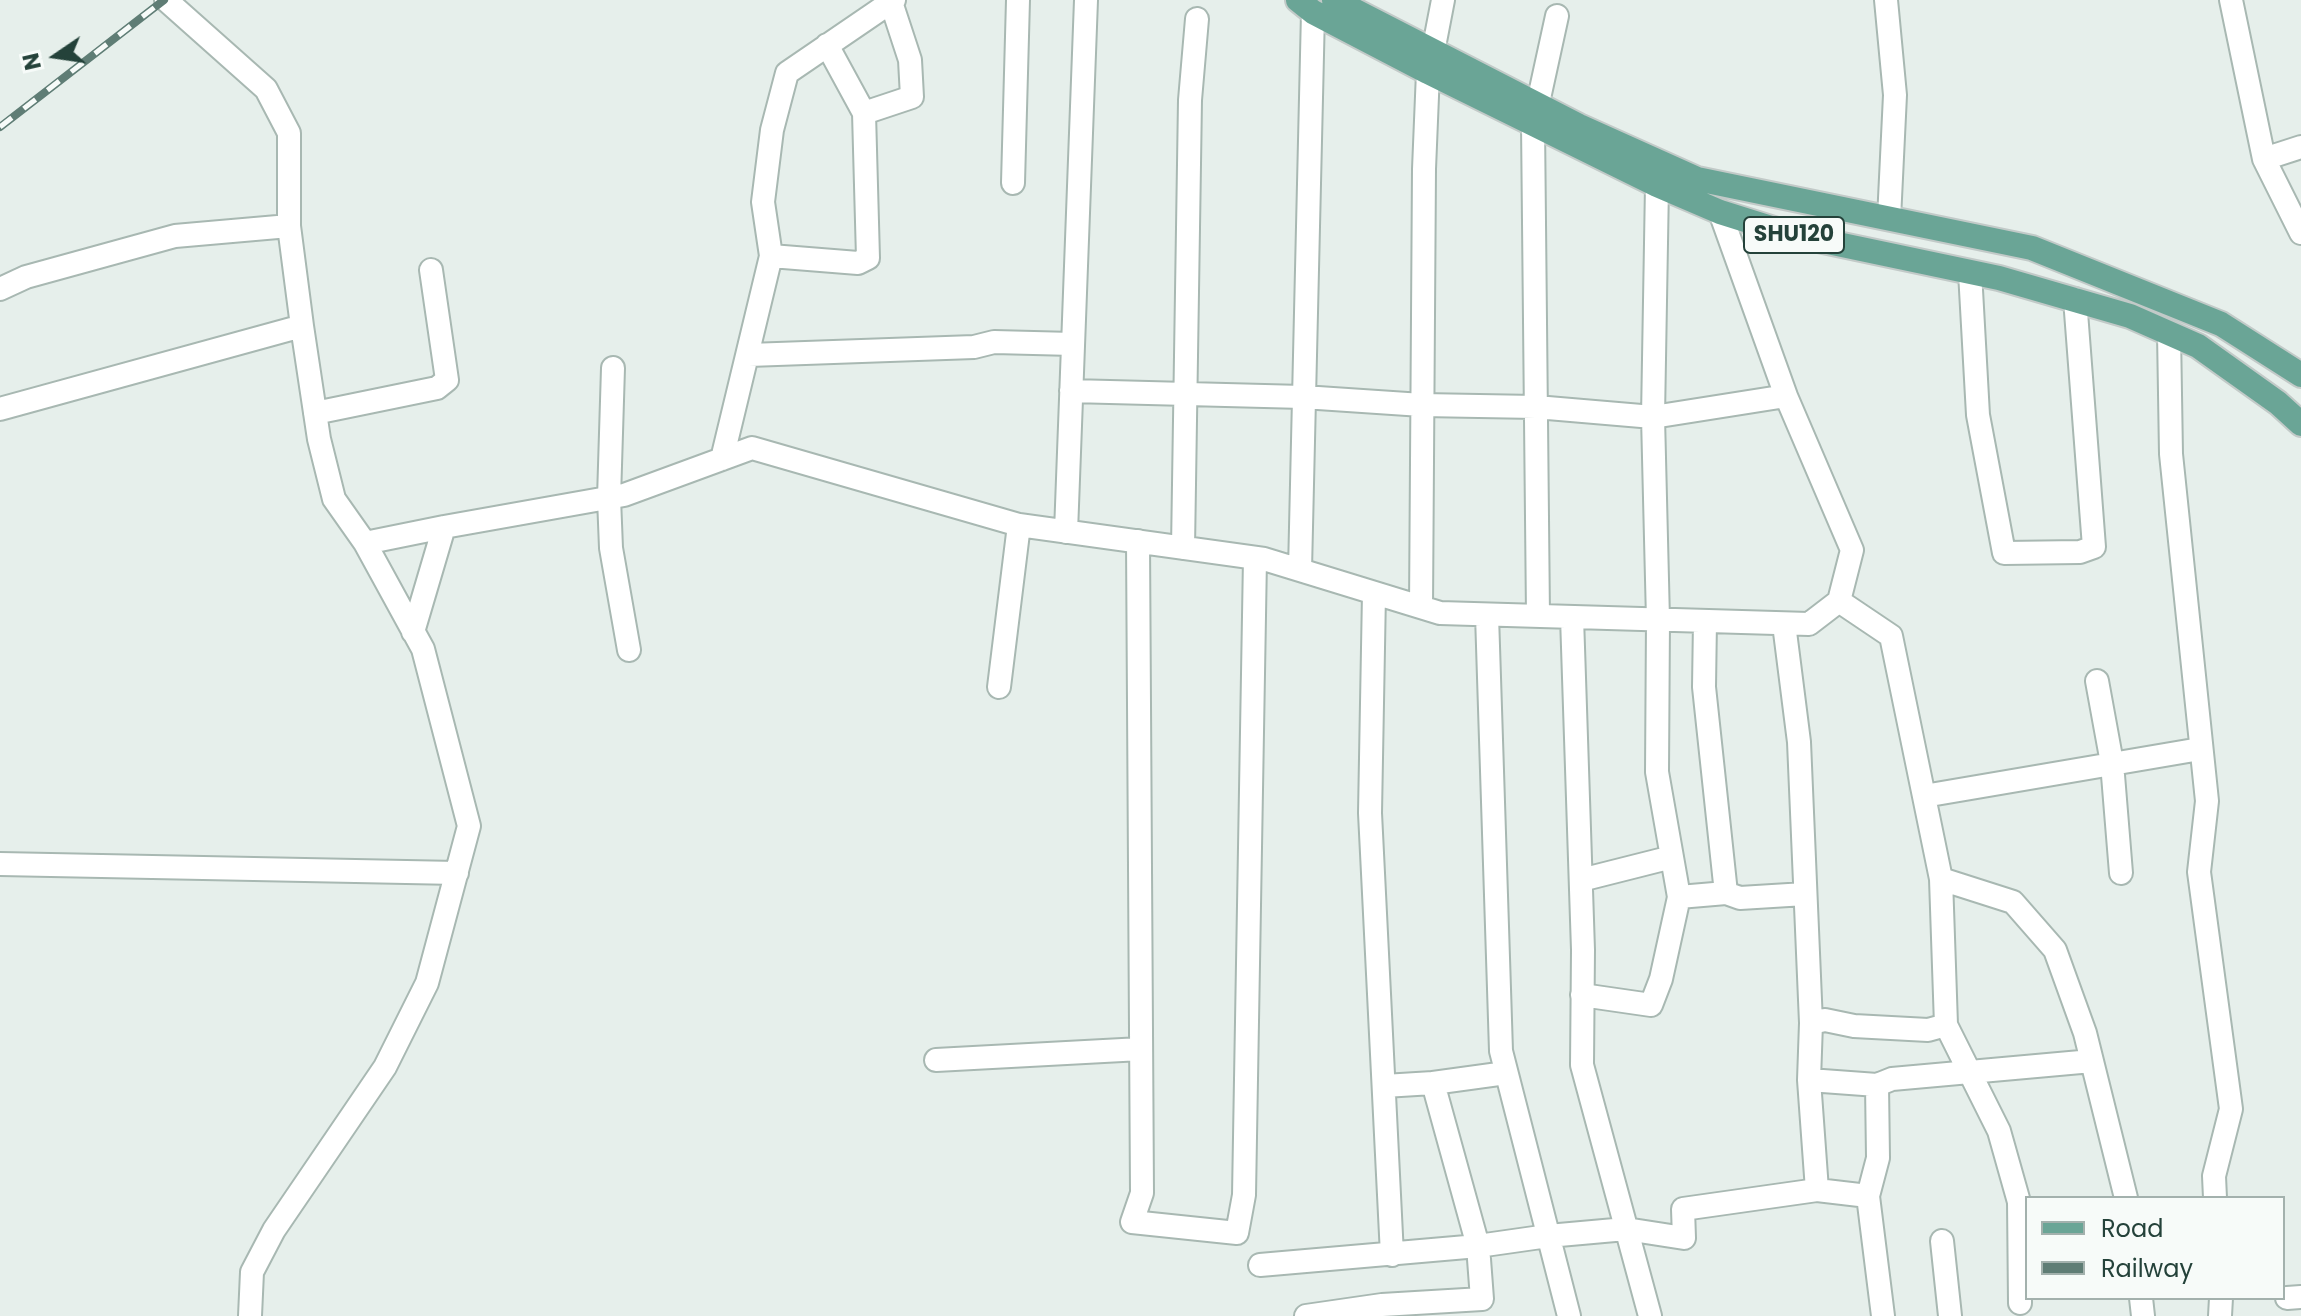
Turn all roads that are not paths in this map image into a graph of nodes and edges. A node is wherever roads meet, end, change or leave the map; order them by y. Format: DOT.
graph roads {
  1 [pos="166,0"];
  2 [pos="1018,0"];
  3 [pos="1086,0"];
  4 [pos="1443,0"];
  5 [pos="1886,0"];
  6 [pos="2231,0"];
  7 [pos="893,1"];
  8 [pos="1315,4"];
  9 [pos="1557,16"];
  10 [pos="1197,19"];
  11 [pos="827,45"];
  12 [pos="1430,62"];
  13 [pos="864,113"];
  14 [pos="1536,114"];
  15 [pos="2301,147"];
  16 [pos="2264,159"];
  17 [pos="1013,183"];
  18 [pos="1657,185"];
  19 [pos="1720,212"];
  20 [pos="1889,219"];
  21 [pos="289,226"];
  22 [pos="2301,233"];
  23 [pos="771,256"];
  24 [pos="431,270"];
  25 [pos="1970,272"];
  26 [pos="0,289"];
  27 [pos="2075,299"];
  28 [pos="302,326"];
  29 [pos="2169,333"];
  30 [pos="1073,344"];
  31 [pos="749,355"];
  32 [pos="613,368"];
  33 [pos="2301,375"];
  34 [pos="1071,391"];
  35 [pos="1186,393"];
  36 [pos="1786,396"];
  37 [pos="1303,397"];
  38 [pos="1422,405"];
  39 [pos="1536,407"];
  40 [pos="0,409"];
  41 [pos="315,413"];
  42 [pos="1653,417"];
  43 [pos="2301,424"];
  44 [pos="722,459"];
  45 [pos="609,498"];
  46 [pos="1019,525"];
  47 [pos="444,527"];
  48 [pos="1066,532"];
  49 [pos="1138,541"];
  50 [pos="365,543"];
  51 [pos="1183,548"];
  52 [pos="1255,558"];
  53 [pos="1300,570"];
  54 [pos="1374,593"];
  55 [pos="1839,601"];
  56 [pos="1421,607"];
  57 [pos="1487,615"];
  58 [pos="1538,616"];
  59 [pos="1572,617"];
  60 [pos="1658,620"];
  61 [pos="1705,621"];
  62 [pos="1784,624"];
  63 [pos="413,632"];
  64 [pos="629,650"];
  65 [pos="2097,681"];
  66 [pos="999,687"];
  67 [pos="2200,749"];
  68 [pos="2112,763"];
  69 [pos="1924,796"];
  70 [pos="1672,857"];
  71 [pos="0,864"];
  72 [pos="457,873"];
  73 [pos="2121,873"];
  74 [pos="1941,879"];
  75 [pos="1581,880"];
  76 [pos="1726,893"];
  77 [pos="1805,894"];
  78 [pos="1679,897"];
  79 [pos="1582,995"];
  80 [pos="1811,1023"];
  81 [pos="1946,1025"];
  82 [pos="1141,1049"];
  83 [pos="936,1060"];
  84 [pos="2092,1061"];
  85 [pos="1506,1073"];
  86 [pos="1968,1073"];
  87 [pos="1809,1080"];
  88 [pos="1433,1083"];
  89 [pos="1877,1085"];
  90 [pos="1384,1086"];
  91 [pos="1817,1190"];
  92 [pos="1868,1196"];
  93 [pos="2126,1196"];
  94 [pos="2215,1196"];
  95 [pos="1626,1229"];
  96 [pos="1548,1236"];
  97 [pos="1942,1241"];
  98 [pos="1478,1246"];
  99 [pos="1392,1255"];
  100 [pos="1260,1265"];
  101 [pos="2020,1303"];
  102 [pos="250,1316"];
  103 [pos="1306,1316"];
  104 [pos="1569,1316"];
  105 [pos="1650,1316"];
  106 [pos="1883,1316"];
  107 [pos="1950,1316"];
  1 -- 21 [label="street"];
  2 -- 17 [label="street"];
  3 -- 30 [label="street"];
  4 -- 12 [label="street"];
  5 -- 20 [label="street"];
  6 -- 16 [label="street"];
  7 -- 11 [label="street"];
  7 -- 13 [label="street"];
  8 -- 12 [label="main road, SHU120"];
  8 -- 37 [label="street"];
  9 -- 14 [label="street"];
  10 -- 35 [label="street"];
  11 -- 13 [label="street"];
  11 -- 23 [label="street"];
  12 -- 14 [label="main road, SHU120"];
  12 -- 38 [label="street"];
  13 -- 23 [label="street"];
  14 -- 18 [label="main road, SHU120"];
  14 -- 20 [label="main road"];
  14 -- 39 [label="street"];
  15 -- 16 [label="street"];
  16 -- 22 [label="street"];
  18 -- 19 [label="main road, SHU120"];
  18 -- 42 [label="street"];
  19 -- 25 [label="main road, SHU120"];
  19 -- 36 [label="street"];
  20 -- 33 [label="main road"];
  21 -- 26 [label="street"];
  21 -- 28 [label="street"];
  23 -- 31 [label="street"];
  24 -- 41 [label="street"];
  25 -- 27 [label="main road, SHU120"];
  25 -- 27 [label="street"];
  27 -- 29 [label="main road, SHU120"];
  28 -- 40 [label="street"];
  28 -- 41 [label="street"];
  29 -- 43 [label="main road, SHU120"];
  29 -- 67 [label="street"];
  30 -- 31 [label="street"];
  30 -- 34 [label="street"];
  31 -- 44 [label="street"];
  32 -- 45 [label="street"];
  34 -- 35 [label="street"];
  34 -- 48 [label="street"];
  35 -- 37 [label="street"];
  35 -- 51 [label="street"];
  36 -- 42 [label="street"];
  36 -- 55 [label="street"];
  37 -- 38 [label="street"];
  37 -- 53 [label="street"];
  38 -- 39 [label="street"];
  38 -- 56 [label="street"];
  39 -- 42 [label="street"];
  39 -- 58 [label="street"];
  41 -- 50 [label="street"];
  42 -- 60 [label="street"];
  44 -- 45 [label="street"];
  44 -- 46 [label="street"];
  45 -- 47 [label="street"];
  45 -- 64 [label="street"];
  46 -- 48 [label="street"];
  46 -- 66 [label="street"];
  47 -- 50 [label="street"];
  47 -- 63 [label="street"];
  48 -- 49 [label="street"];
  49 -- 51 [label="street"];
  49 -- 82 [label="street"];
  50 -- 63 [label="street"];
  51 -- 52 [label="street"];
  52 -- 53 [label="street"];
  52 -- 82 [label="street"];
  53 -- 54 [label="street"];
  54 -- 56 [label="street"];
  54 -- 90 [label="street"];
  55 -- 62 [label="street"];
  55 -- 69 [label="street"];
  56 -- 57 [label="street"];
  57 -- 58 [label="street"];
  57 -- 85 [label="street"];
  58 -- 59 [label="street"];
  59 -- 60 [label="street"];
  59 -- 75 [label="street"];
  60 -- 61 [label="street"];
  60 -- 70 [label="street"];
  61 -- 62 [label="street"];
  61 -- 76 [label="street"];
  62 -- 77 [label="street"];
  63 -- 72 [label="street"];
  65 -- 68 [label="street"];
  67 -- 68 [label="street"];
  67 -- 94 [label="street"];
  68 -- 69 [label="street"];
  68 -- 73 [label="street"];
  69 -- 74 [label="street"];
  70 -- 75 [label="street"];
  70 -- 78 [label="street"];
  71 -- 72 [label="street"];
  72 -- 102 [label="street"];
  74 -- 81 [label="street"];
  74 -- 84 [label="street"];
  75 -- 79 [label="street"];
  76 -- 77 [label="street"];
  76 -- 78 [label="street"];
  77 -- 80 [label="street"];
  78 -- 79 [label="street"];
  79 -- 95 [label="street"];
  80 -- 81 [label="street"];
  80 -- 87 [label="street"];
  81 -- 86 [label="street"];
  82 -- 83 [label="street"];
  84 -- 86 [label="street"];
  84 -- 93 [label="street"];
  85 -- 88 [label="street"];
  85 -- 96 [label="street"];
  86 -- 89 [label="street"];
  86 -- 101 [label="street"];
  87 -- 89 [label="street"];
  87 -- 91 [label="street"];
  88 -- 90 [label="street"];
  88 -- 98 [label="street"];
  89 -- 92 [label="street"];
  90 -- 99 [label="street"];
  91 -- 92 [label="street"];
  91 -- 95 [label="street"];
  92 -- 106 [label="street"];
  95 -- 96 [label="street"];
  95 -- 105 [label="street"];
  96 -- 98 [label="street"];
  96 -- 104 [label="street"];
  97 -- 107 [label="street"];
  98 -- 99 [label="street"];
  98 -- 103 [label="street"];
  99 -- 100 [label="street"];
}
